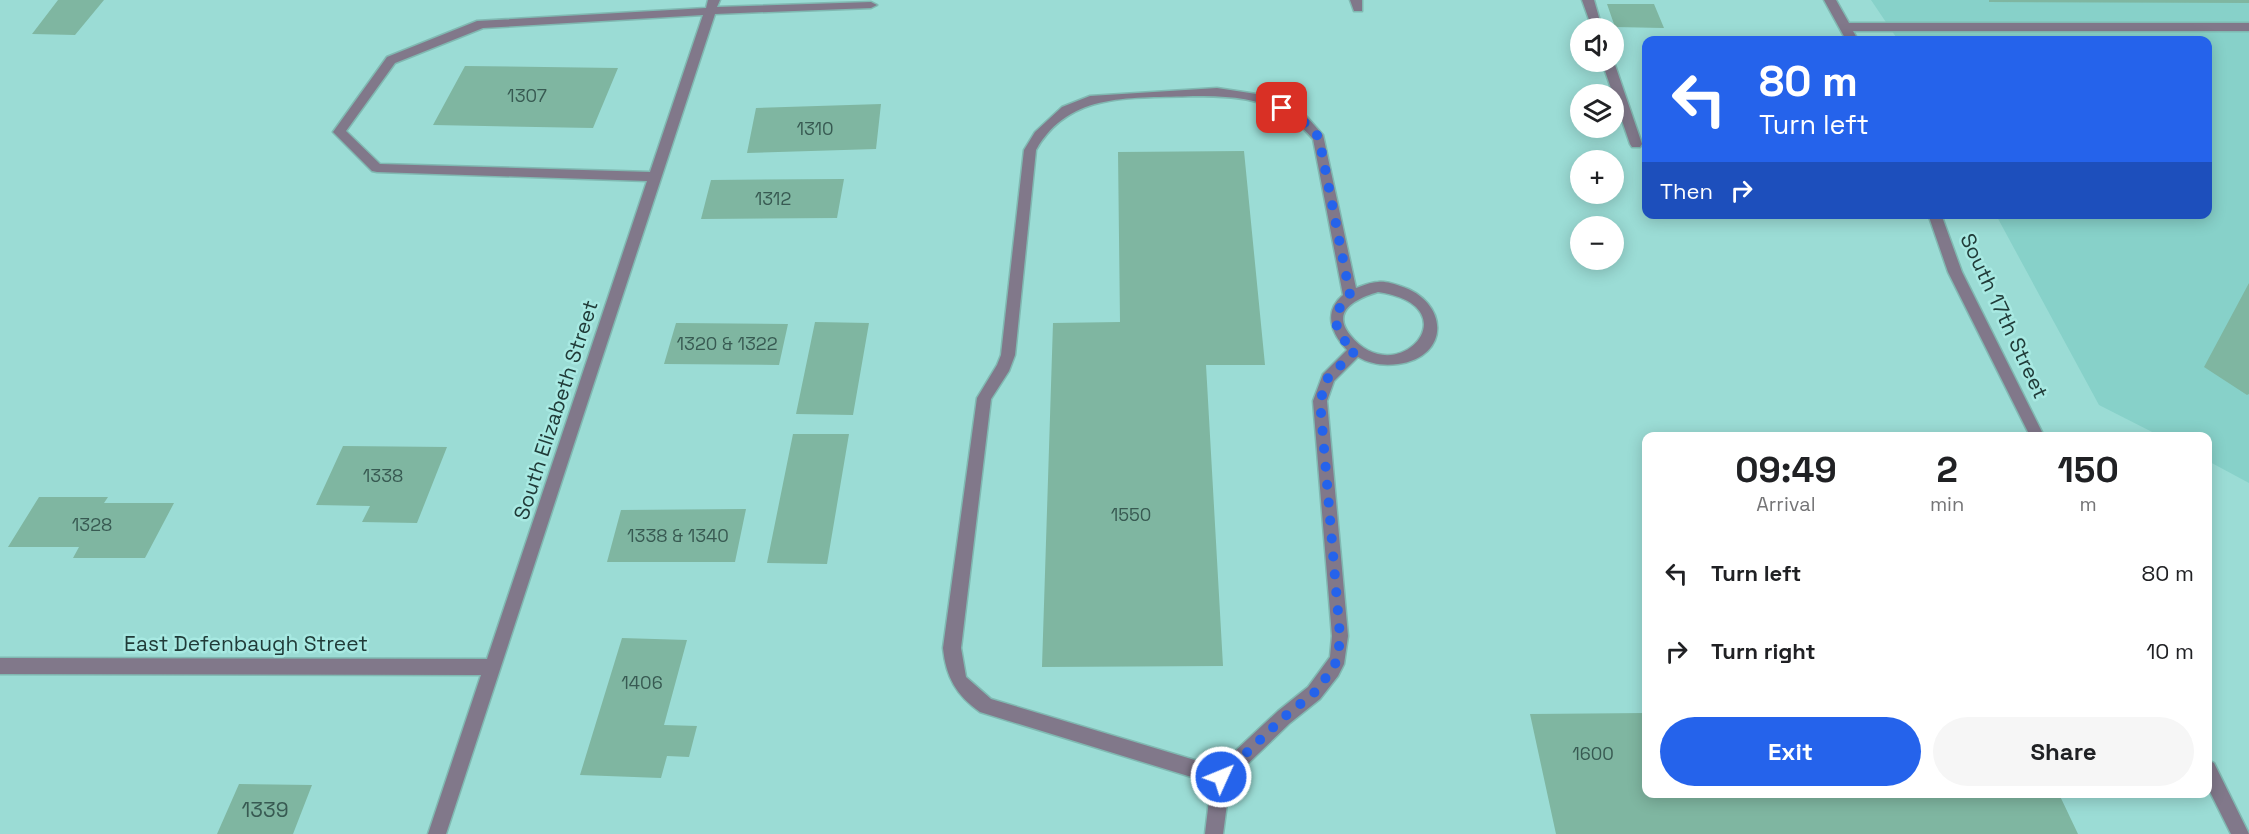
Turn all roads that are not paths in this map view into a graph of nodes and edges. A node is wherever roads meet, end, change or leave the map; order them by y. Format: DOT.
graph roads {
  1 [pos="1588,0"];
  2 [pos="1830,0"];
  3 [pos="871,5"];
  4 [pos="712,6"];
  5 [pos="1594,18"];
  6 [pos="1844,27"];
  7 [pos="2249,27"];
  8 [pos="1850,36"];
  9 [pos="1611,72"];
  10 [pos="1636,144"];
  11 [pos="655,177"];
  12 [pos="1936,219"];
  13 [pos="1350,295"];
  14 [pos="1356,350"];
  15 [pos="2035,432"];
  16 [pos="0,666"];
  17 [pos="493,666"];
  18 [pos="1221,777"];
  19 [pos="2212,777"];
  20 [pos="437,834"];
  21 [pos="1214,834"];
  22 [pos="2241,834"];
  1 -- 5 [label="street"];
  2 -- 6 [label="street"];
  3 -- 4 [label="street"];
  4 -- 11 [label="street, South Elizabeth Street"];
  4 -- 11 [label="street"];
  6 -- 7 [label="street"];
  6 -- 8 [label="street"];
  9 -- 10 [label="street"];
  11 -- 17 [label="street, South Elizabeth Street"];
  12 -- 15 [label="street, South 17th Street"];
  13 -- 14 [label="street"];
  13 -- 14 [label="street"];
  13 -- 18 [label="street"];
  14 -- 18 [label="street"];
  16 -- 17 [label="street, East Defenbaugh Street"];
  17 -- 20 [label="street, South Elizabeth Street"];
  18 -- 21 [label="street"];
  19 -- 22 [label="street"];
}
